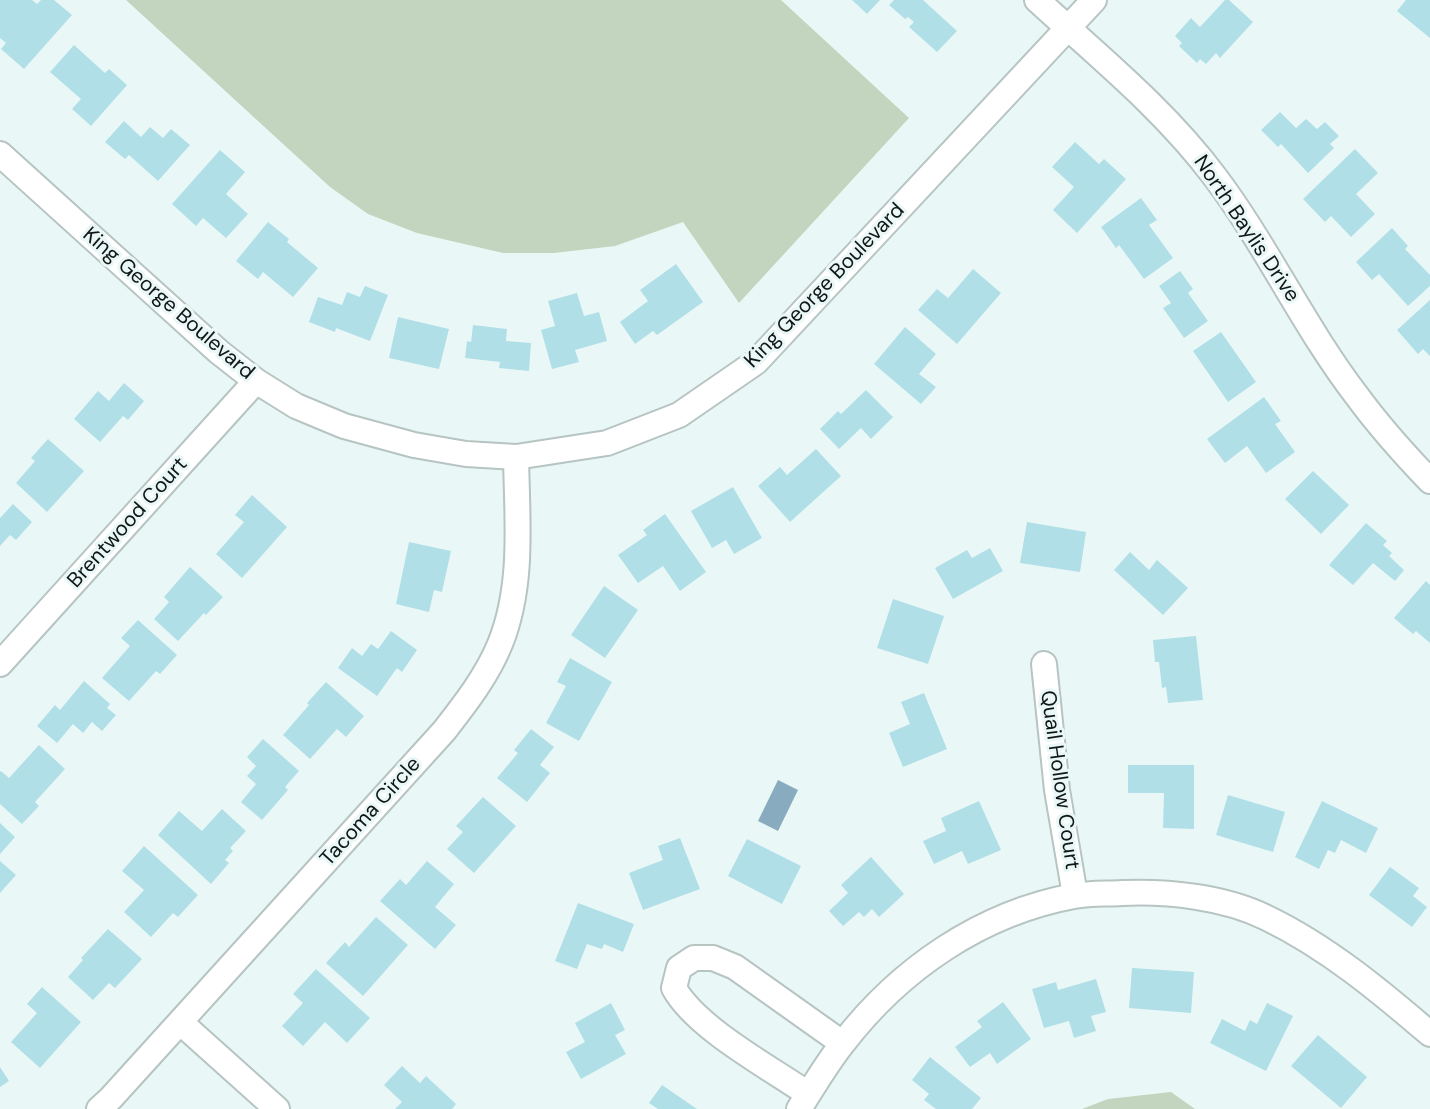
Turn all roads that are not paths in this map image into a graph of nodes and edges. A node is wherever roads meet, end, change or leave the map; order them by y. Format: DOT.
graph roads {
  1 [pos="1037,0"];
  2 [pos="1094,0"];
  3 [pos="1067,27"];
  4 [pos="0,154"];
  5 [pos="256,381"];
  6 [pos="516,457"];
  7 [pos="1430,481"];
  8 [pos="0,664"];
  9 [pos="1044,664"];
  10 [pos="1075,895"];
  11 [pos="180,1022"];
  12 [pos="1430,1034"];
  13 [pos="842,1043"];
  14 [pos="804,1101"];
  15 [pos="99,1109"];
  16 [pos="277,1109"];
  1 -- 3 [label="street, North Baylis Drive"];
  2 -- 3 [label="street, King George Boulevard"];
  3 -- 6 [label="street, King George Boulevard"];
  3 -- 7 [label="street, North Baylis Drive"];
  4 -- 5 [label="street, King George Boulevard"];
  5 -- 6 [label="street, King George Boulevard"];
  5 -- 8 [label="street, Brentwood Court"];
  6 -- 11 [label="street, Tacoma Circle"];
  9 -- 10 [label="street, Quail Hollow Court"];
  10 -- 12 [label="street"];
  10 -- 13 [label="street"];
  11 -- 15 [label="street, Tacoma Circle"];
  11 -- 16 [label="street"];
  13 -- 14 [label="street"];
  13 -- 14 [label="street"];
}
